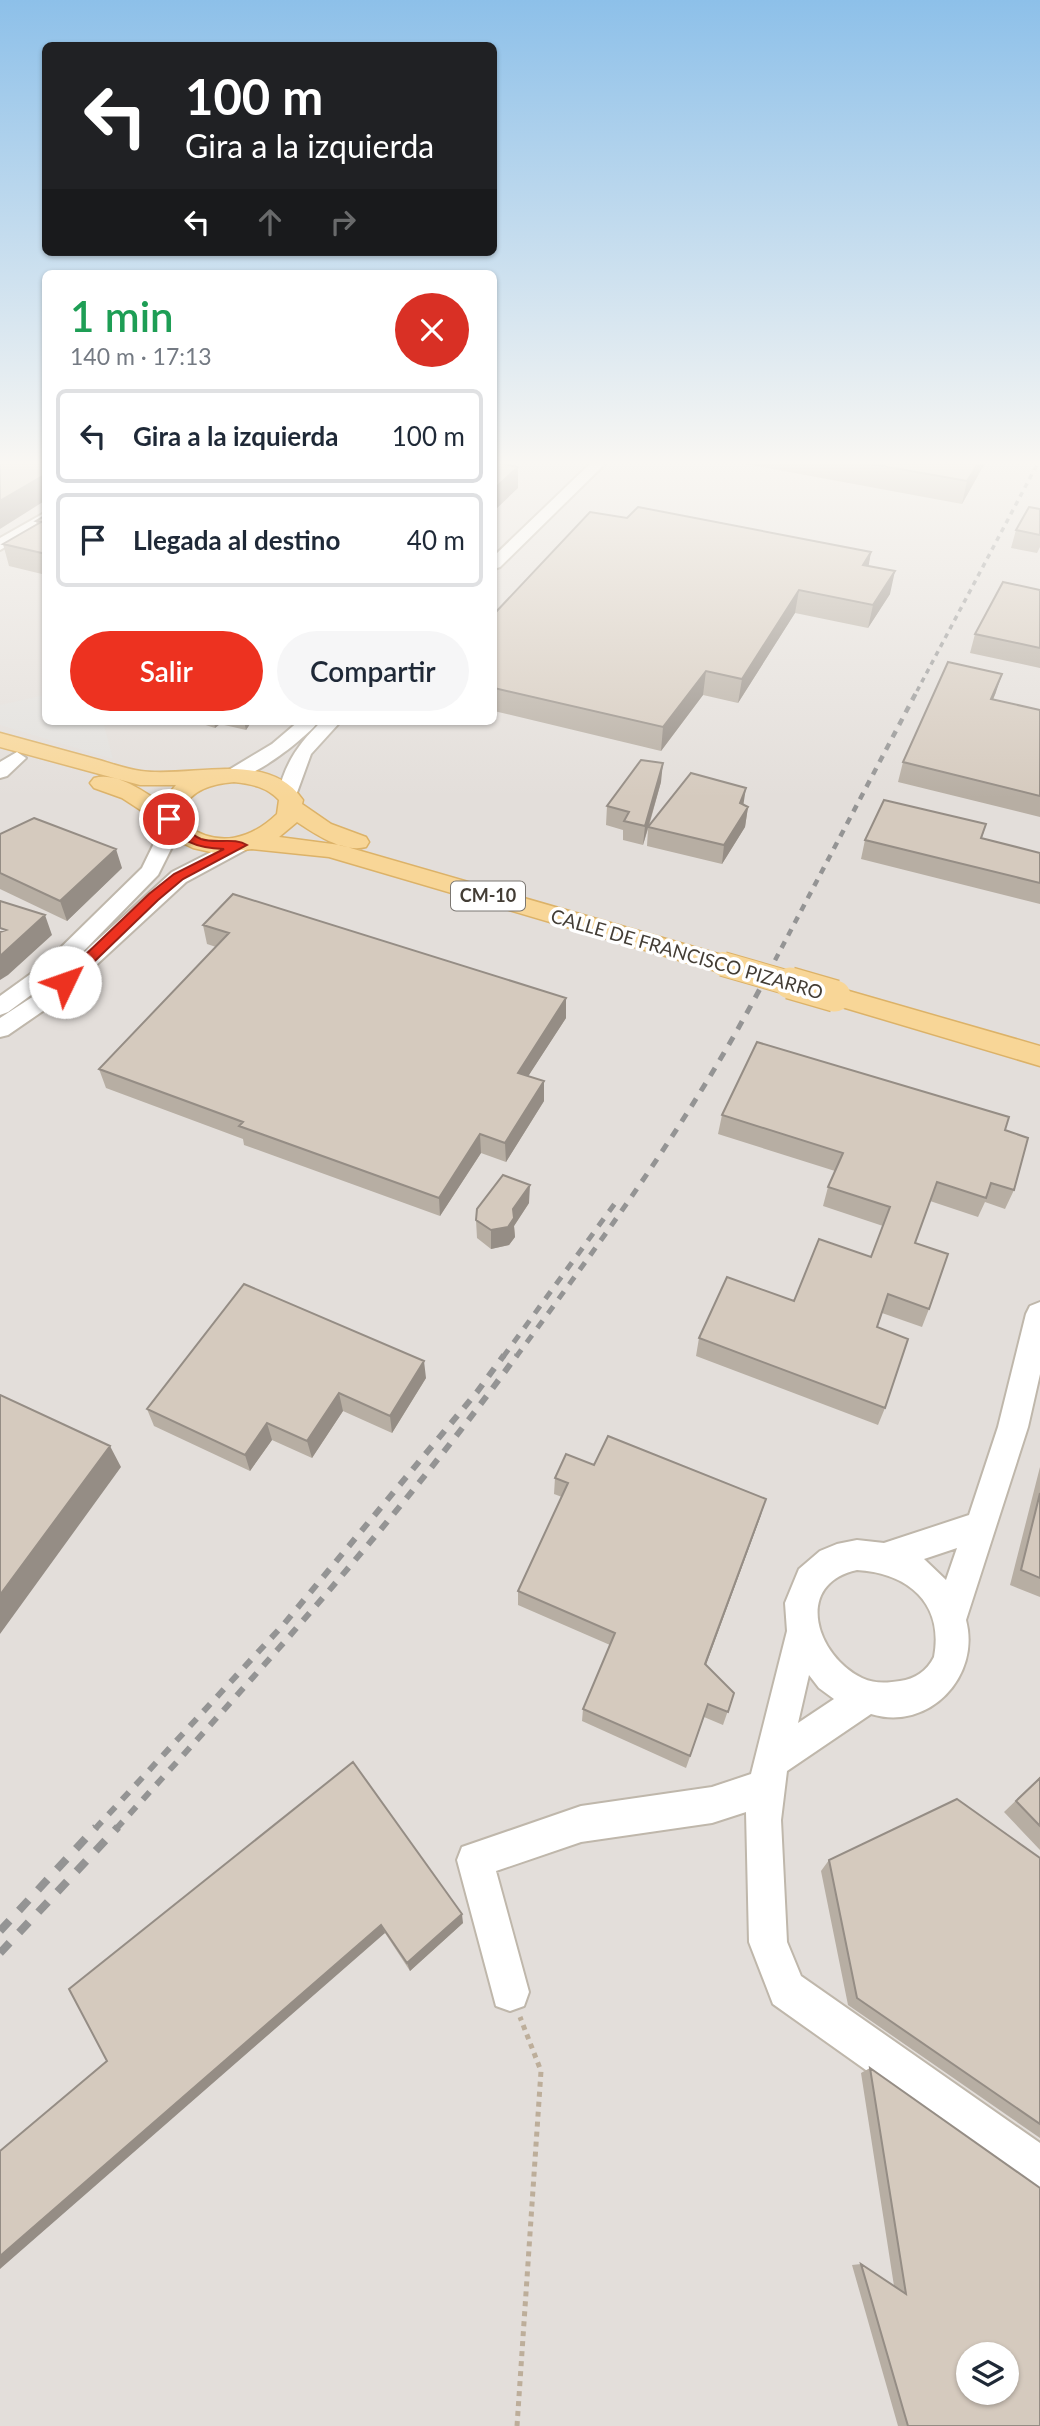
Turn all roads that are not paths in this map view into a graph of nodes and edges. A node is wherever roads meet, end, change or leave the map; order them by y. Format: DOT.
graph roads {
  1 [pos="305,725"];
  2 [pos="328,725"];
  3 [pos="0,740"];
  4 [pos="6,761"];
  5 [pos="234,775"];
  6 [pos="207,779"];
  7 [pos="290,801"];
  8 [pos="171,822"];
  9 [pos="246,844"];
  10 [pos="727,957"];
  11 [pos="0,1007"];
  12 [pos="0,1029"];
  13 [pos="1039,1052"];
  14 [pos="1040,1314"];
  15 [pos="981,1525"];
  16 [pos="886,1557"];
  17 [pos="950,1618"];
  18 [pos="803,1632"];
  19 [pos="867,1697"];
  20 [pos="769,1774"];
  21 [pos="510,1992"];
  22 [pos="1040,2168"];
  1 -- 5 [label="street"];
  2 -- 7 [label="street"];
  3 -- 6 [label="main road, CM-10"];
  4 -- 8 [label="main road, CM-10"];
  5 -- 6 [label="main road, CM-10"];
  5 -- 7 [label="main road, CM-10"];
  6 -- 8 [label="main road, CM-10"];
  7 -- 9 [label="main road"];
  7 -- 10 [label="main road, CALLE DE FRANCISCO PIZARRO / CM-10"];
  8 -- 9 [label="main road, CM-10"];
  8 -- 11 [label="street"];
  9 -- 10 [label="main road, CALLE DE FRANCISCO PIZARRO / CM-10"];
  9 -- 12 [label="street"];
  10 -- 13 [label="main road, CALLE DE FRANCISCO PIZARRO / CM-10, bridge"];
  14 -- 15 [label="street"];
  15 -- 16 [label="street"];
  15 -- 17 [label="street"];
  16 -- 17 [label="street"];
  16 -- 18 [label="street"];
  17 -- 19 [label="street"];
  18 -- 19 [label="street"];
  18 -- 20 [label="street"];
  19 -- 20 [label="street"];
  20 -- 21 [label="street"];
  20 -- 22 [label="street"];
}
